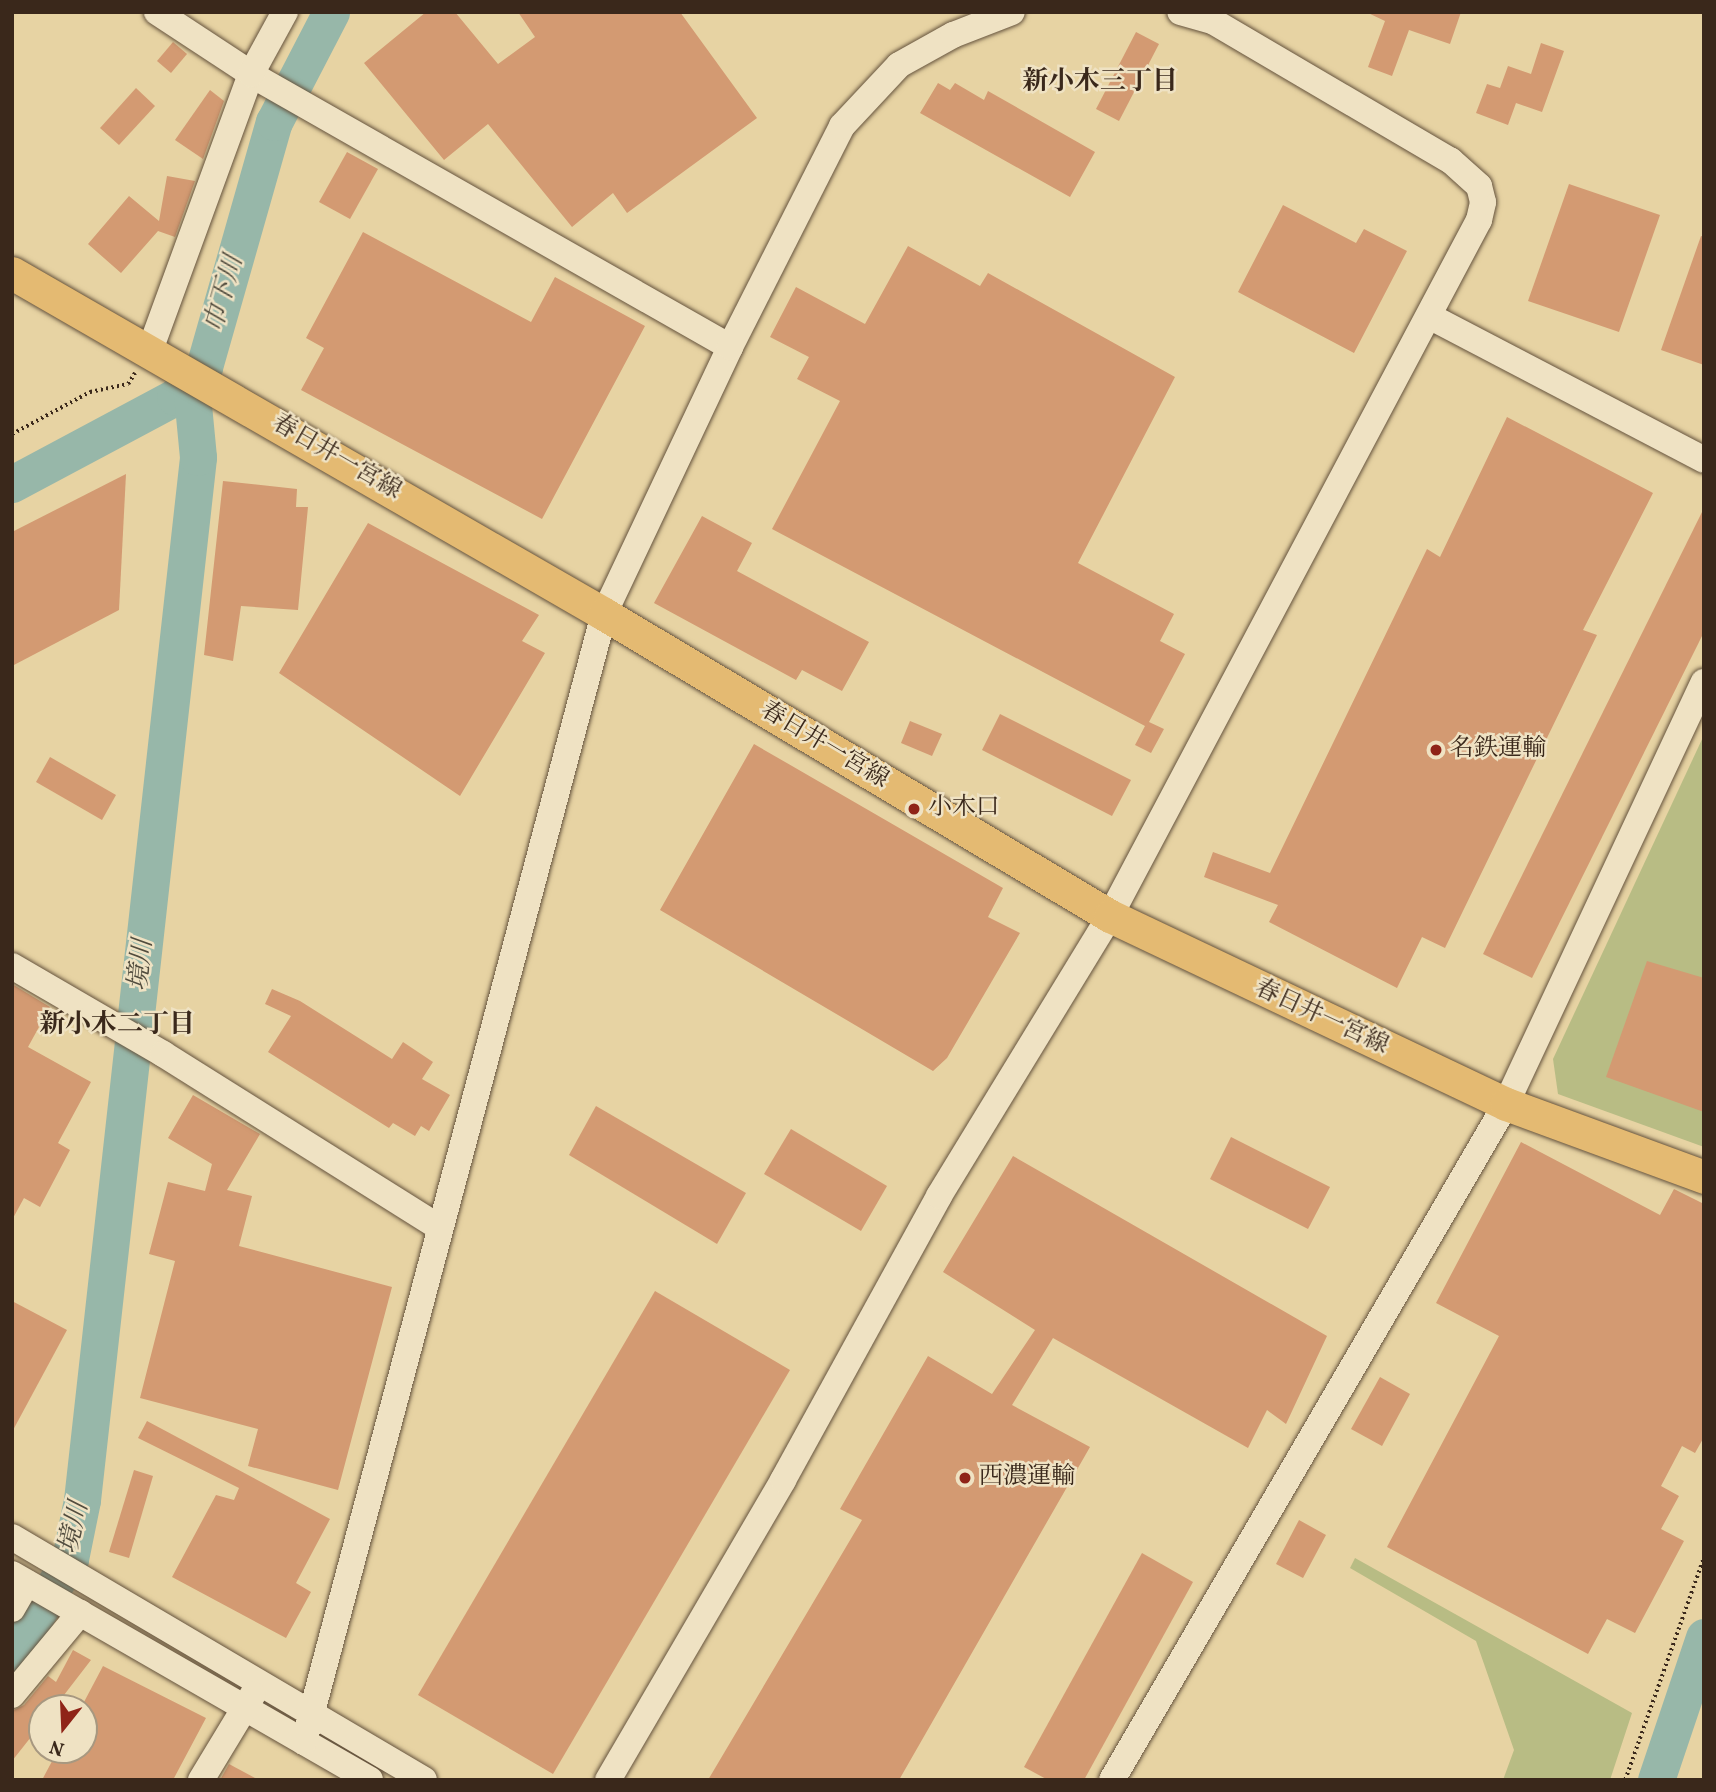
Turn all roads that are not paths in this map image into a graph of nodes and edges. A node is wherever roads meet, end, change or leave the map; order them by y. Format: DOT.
graph roads {
  1 [pos="157,12"];
  2 [pos="285,12"];
  3 [pos="1012,12"];
  4 [pos="1180,12"];
  5 [pos="1214,17"];
  6 [pos="255,76"];
  7 [pos="12,273"];
  8 [pos="1429,316"];
  9 [pos="730,346"];
  10 [pos="156,354"];
  11 [pos="1704,460"];
  12 [pos="604,614"];
  13 [pos="1704,682"];
  14 [pos="1110,916"];
  15 [pos="12,966"];
  16 [pos="1506,1104"];
  17 [pos="1704,1177"];
  18 [pos="439,1227"];
  19 [pos="12,1537"];
  20 [pos="20,1579"];
  21 [pos="12,1609"];
  22 [pos="80,1613"];
  23 [pos="258,1684"];
  24 [pos="12,1695"];
  25 [pos="245,1708"];
  26 [pos="313,1716"];
  27 [pos="304,1742"];
  28 [pos="201,1780"];
  29 [pos="370,1780"];
  30 [pos="424,1780"];
  31 [pos="608,1780"];
  32 [pos="1112,1780"];
  1 -- 6 [label="street"];
  2 -- 6 [label="street"];
  3 -- 9 [label="street"];
  4 -- 5 [label="street"];
  5 -- 8 [label="street"];
  6 -- 9 [label="street"];
  6 -- 10 [label="street"];
  7 -- 10 [label="main road, 春日井一宮線"];
  8 -- 11 [label="street"];
  8 -- 14 [label="street"];
  9 -- 12 [label="street"];
  10 -- 12 [label="main road, 春日井一宮線"];
  12 -- 14 [label="main road, 春日井一宮線"];
  12 -- 18 [label="street"];
  13 -- 16 [label="street"];
  14 -- 16 [label="main road, 春日井一宮線"];
  14 -- 31 [label="street"];
  15 -- 18 [label="street"];
  16 -- 17 [label="main road, 春日井一宮線"];
  16 -- 32 [label="street"];
  18 -- 26 [label="street"];
  19 -- 23 [label="street"];
  20 -- 21 [label="street"];
  20 -- 22 [label="street"];
  22 -- 24 [label="street"];
  22 -- 25 [label="street"];
  23 -- 25 [label="street"];
  23 -- 26 [label="street"];
  25 -- 27 [label="street"];
  25 -- 28 [label="street"];
  26 -- 27 [label="street"];
  26 -- 30 [label="street"];
  27 -- 29 [label="street"];
}
